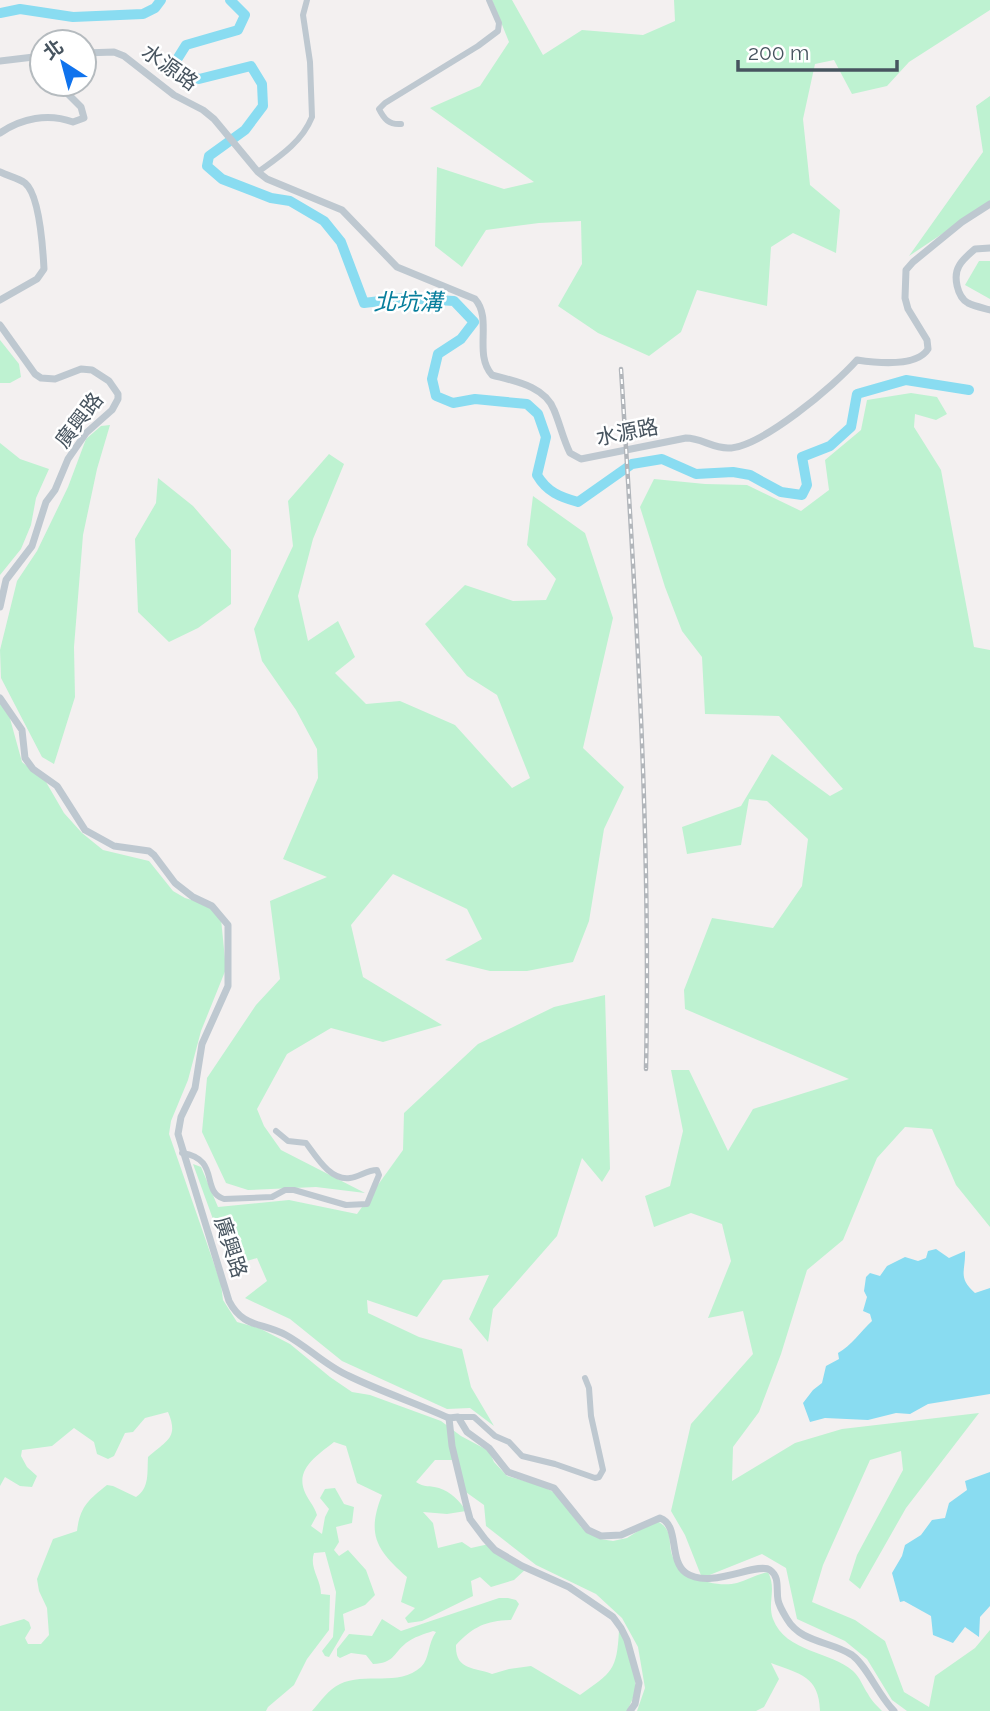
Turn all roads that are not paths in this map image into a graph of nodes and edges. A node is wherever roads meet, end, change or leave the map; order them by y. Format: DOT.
graph roads {
  1 [pos="307,0"];
  2 [pos="489,0"];
  3 [pos="98,53"];
  4 [pos="28,58"];
  5 [pos="0,61"];
  6 [pos="72,98"];
  7 [pos="401,124"];
  8 [pos="0,133"];
  9 [pos="0,172"];
  10 [pos="258,172"];
  11 [pos="990,204"];
  12 [pos="990,248"];
  13 [pos="1,298"];
  14 [pos="990,310"];
  15 [pos="0,326"];
  16 [pos="0,607"];
  17 [pos="0,698"];
  18 [pos="276,1131"];
  19 [pos="182,1153"];
  20 [pos="585,1378"];
  21 [pos="458,1417"];
  22 [pos="449,1418"];
  23 [pos="630,1711"];
  24 [pos="894,1711"];
  1 -- 10 [label="street"];
  2 -- 7 [label="street"];
  3 -- 10 [label="street, 水源路"];
  4 -- 5 [label="street"];
  6 -- 8 [label="street"];
  9 -- 13 [label="street"];
  10 -- 11 [label="street, 水源路"];
  12 -- 14 [label="street"];
  15 -- 16 [label="street, 廣興路"];
  17 -- 19 [label="street, 廣興路"];
  18 -- 19 [label="street"];
  19 -- 22 [label="street, 廣興路"];
  20 -- 21 [label="street"];
  21 -- 22 [label="street"];
  21 -- 24 [label="street"];
  22 -- 23 [label="street"];
}
